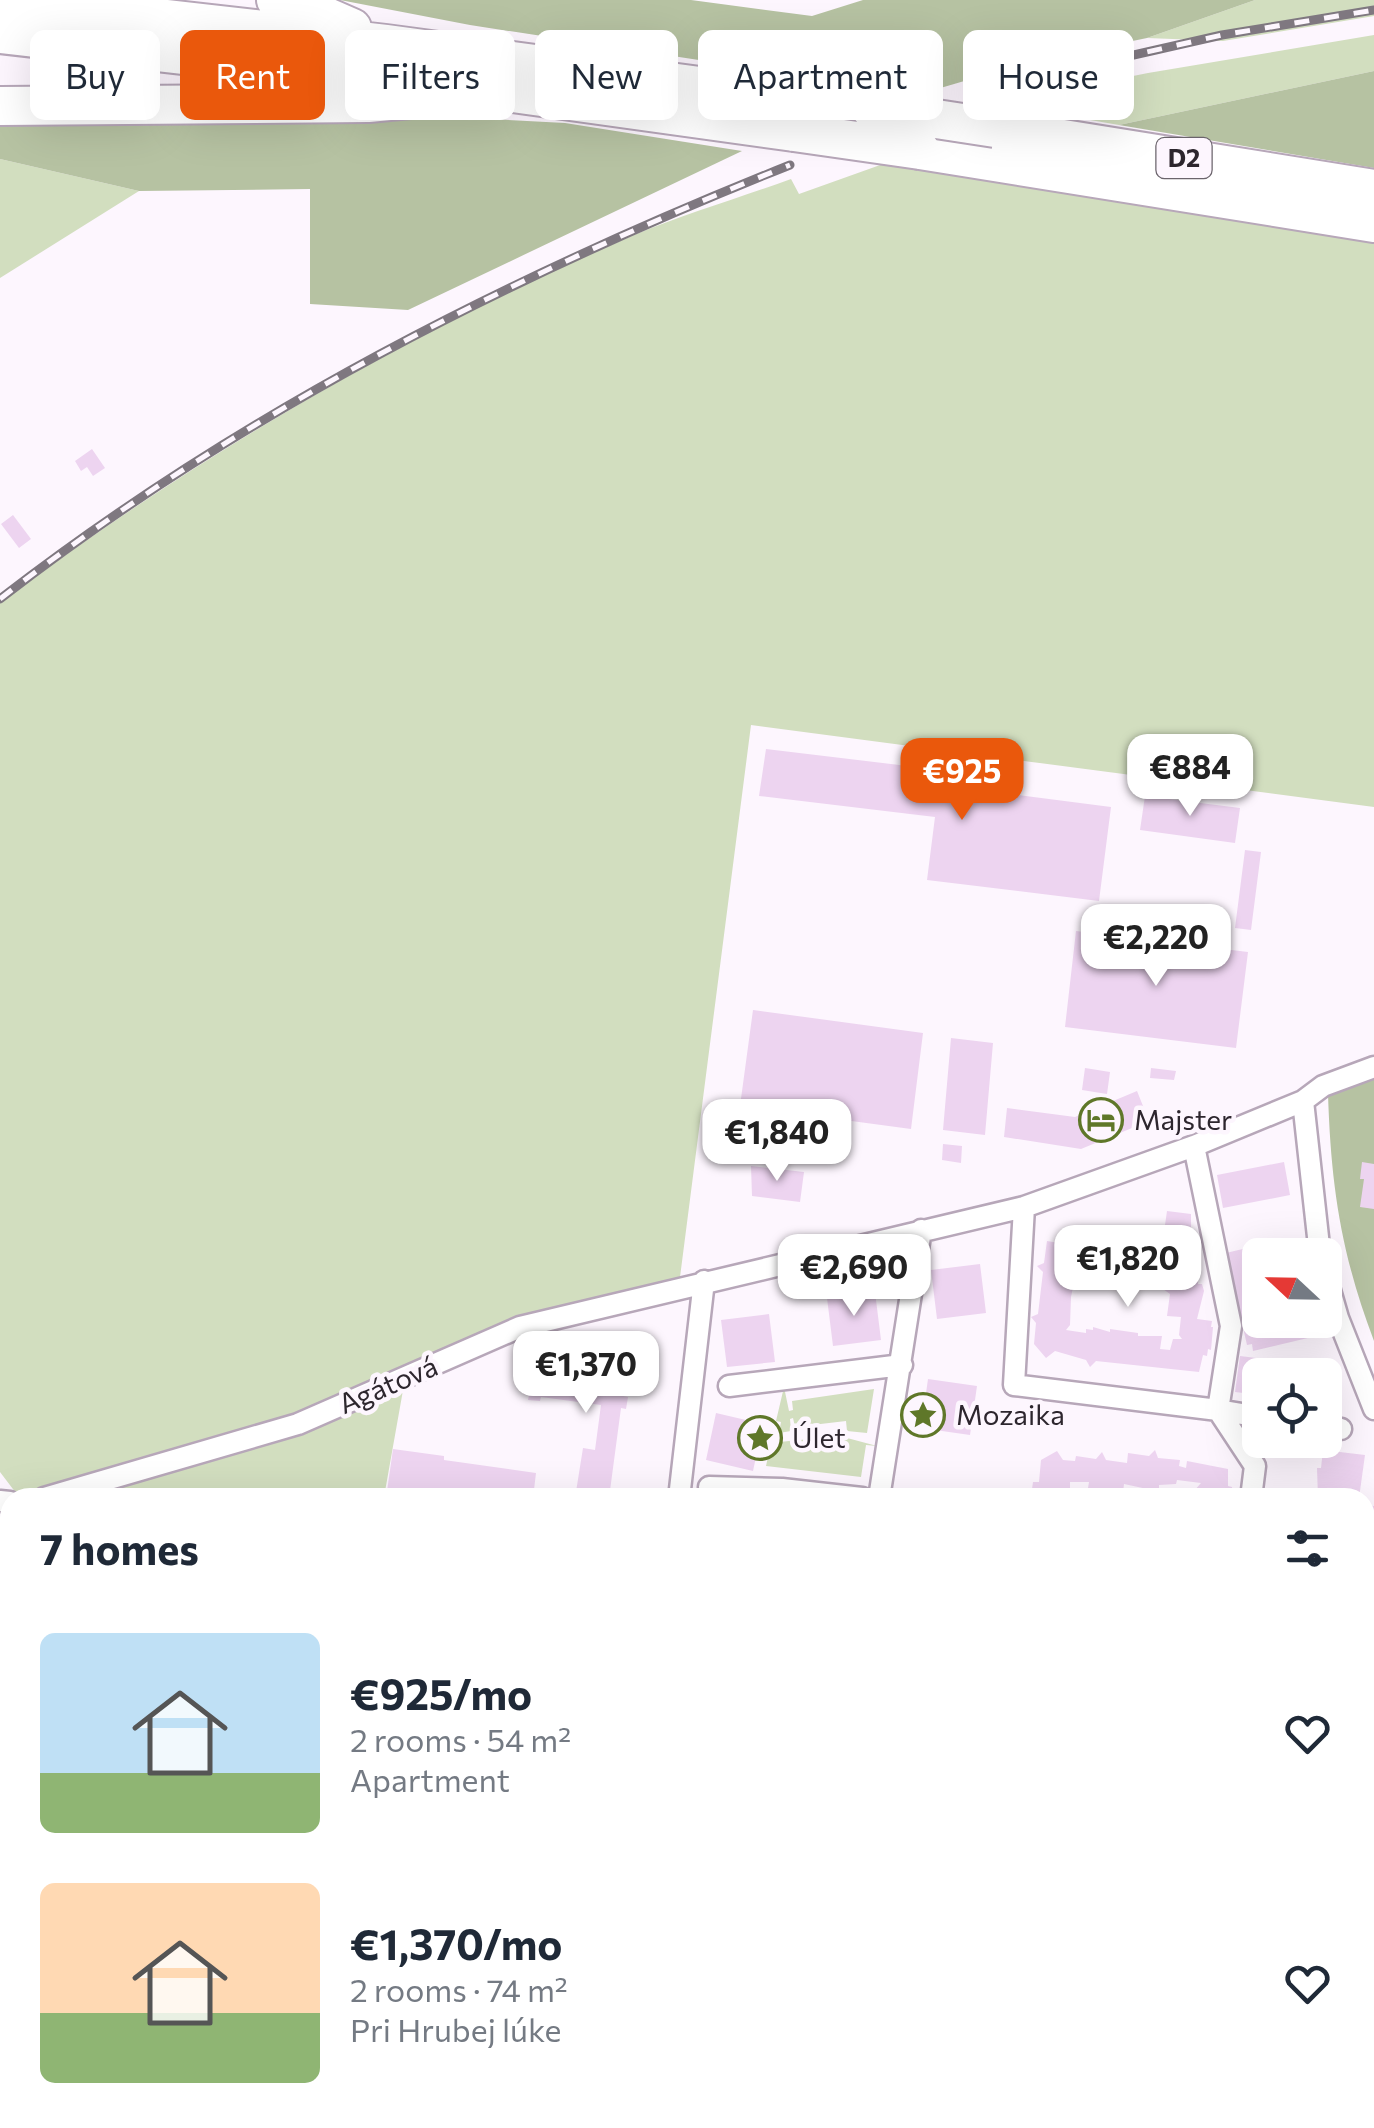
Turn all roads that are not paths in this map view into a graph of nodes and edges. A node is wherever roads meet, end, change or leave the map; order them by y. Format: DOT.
graph roads {
  1 [pos="0,0"];
  2 [pos="276,0"];
  3 [pos="355,30"];
  4 [pos="0,34"];
  5 [pos="345,39"];
  6 [pos="515,61"];
  7 [pos="345,73"];
  8 [pos="515,93"];
  9 [pos="345,103"];
  10 [pos="0,106"];
  11 [pos="1374,189"];
  12 [pos="1374,222"];
  13 [pos="1374,1067"];
  14 [pos="1303,1101"];
  15 [pos="1194,1146"];
  16 [pos="1024,1207"];
  17 [pos="921,1230"];
  18 [pos="1318,1238"];
  19 [pos="704,1281"];
  20 [pos="1342,1328"];
  21 [pos="902,1365"];
  22 [pos="729,1386"];
  23 [pos="1374,1409"];
  24 [pos="1218,1410"];
  25 [pos="1242,1414"];
  26 [pos="710,1487"];
  27 [pos="78,1488"];
  28 [pos="680,1488"];
  29 [pos="782,1488"];
  30 [pos="880,1488"];
  31 [pos="1252,1488"];
  1 -- 5 [label="highway, D2"];
  2 -- 3 [label="highway"];
  4 -- 7 [label="highway, D2"];
  6 -- 11 [label="highway, D2, bridge"];
  8 -- 12 [label="highway, D2, bridge"];
  9 -- 10 [label="highway"];
  13 -- 14 [label="street, Agátová"];
  14 -- 15 [label="street, Agátová"];
  14 -- 18 [label="street"];
  15 -- 16 [label="street, Agátová"];
  15 -- 24 [label="street"];
  16 -- 17 [label="street, Agátová"];
  16 -- 24 [label="street"];
  17 -- 19 [label="street, Agátová"];
  17 -- 21 [label="street"];
  19 -- 27 [label="street, Agátová"];
  19 -- 28 [label="street"];
  20 -- 23 [label="street"];
  21 -- 22 [label="street"];
  21 -- 30 [label="street"];
  24 -- 25 [label="street"];
  24 -- 31 [label="street"];
  26 -- 29 [label="street"];
}
